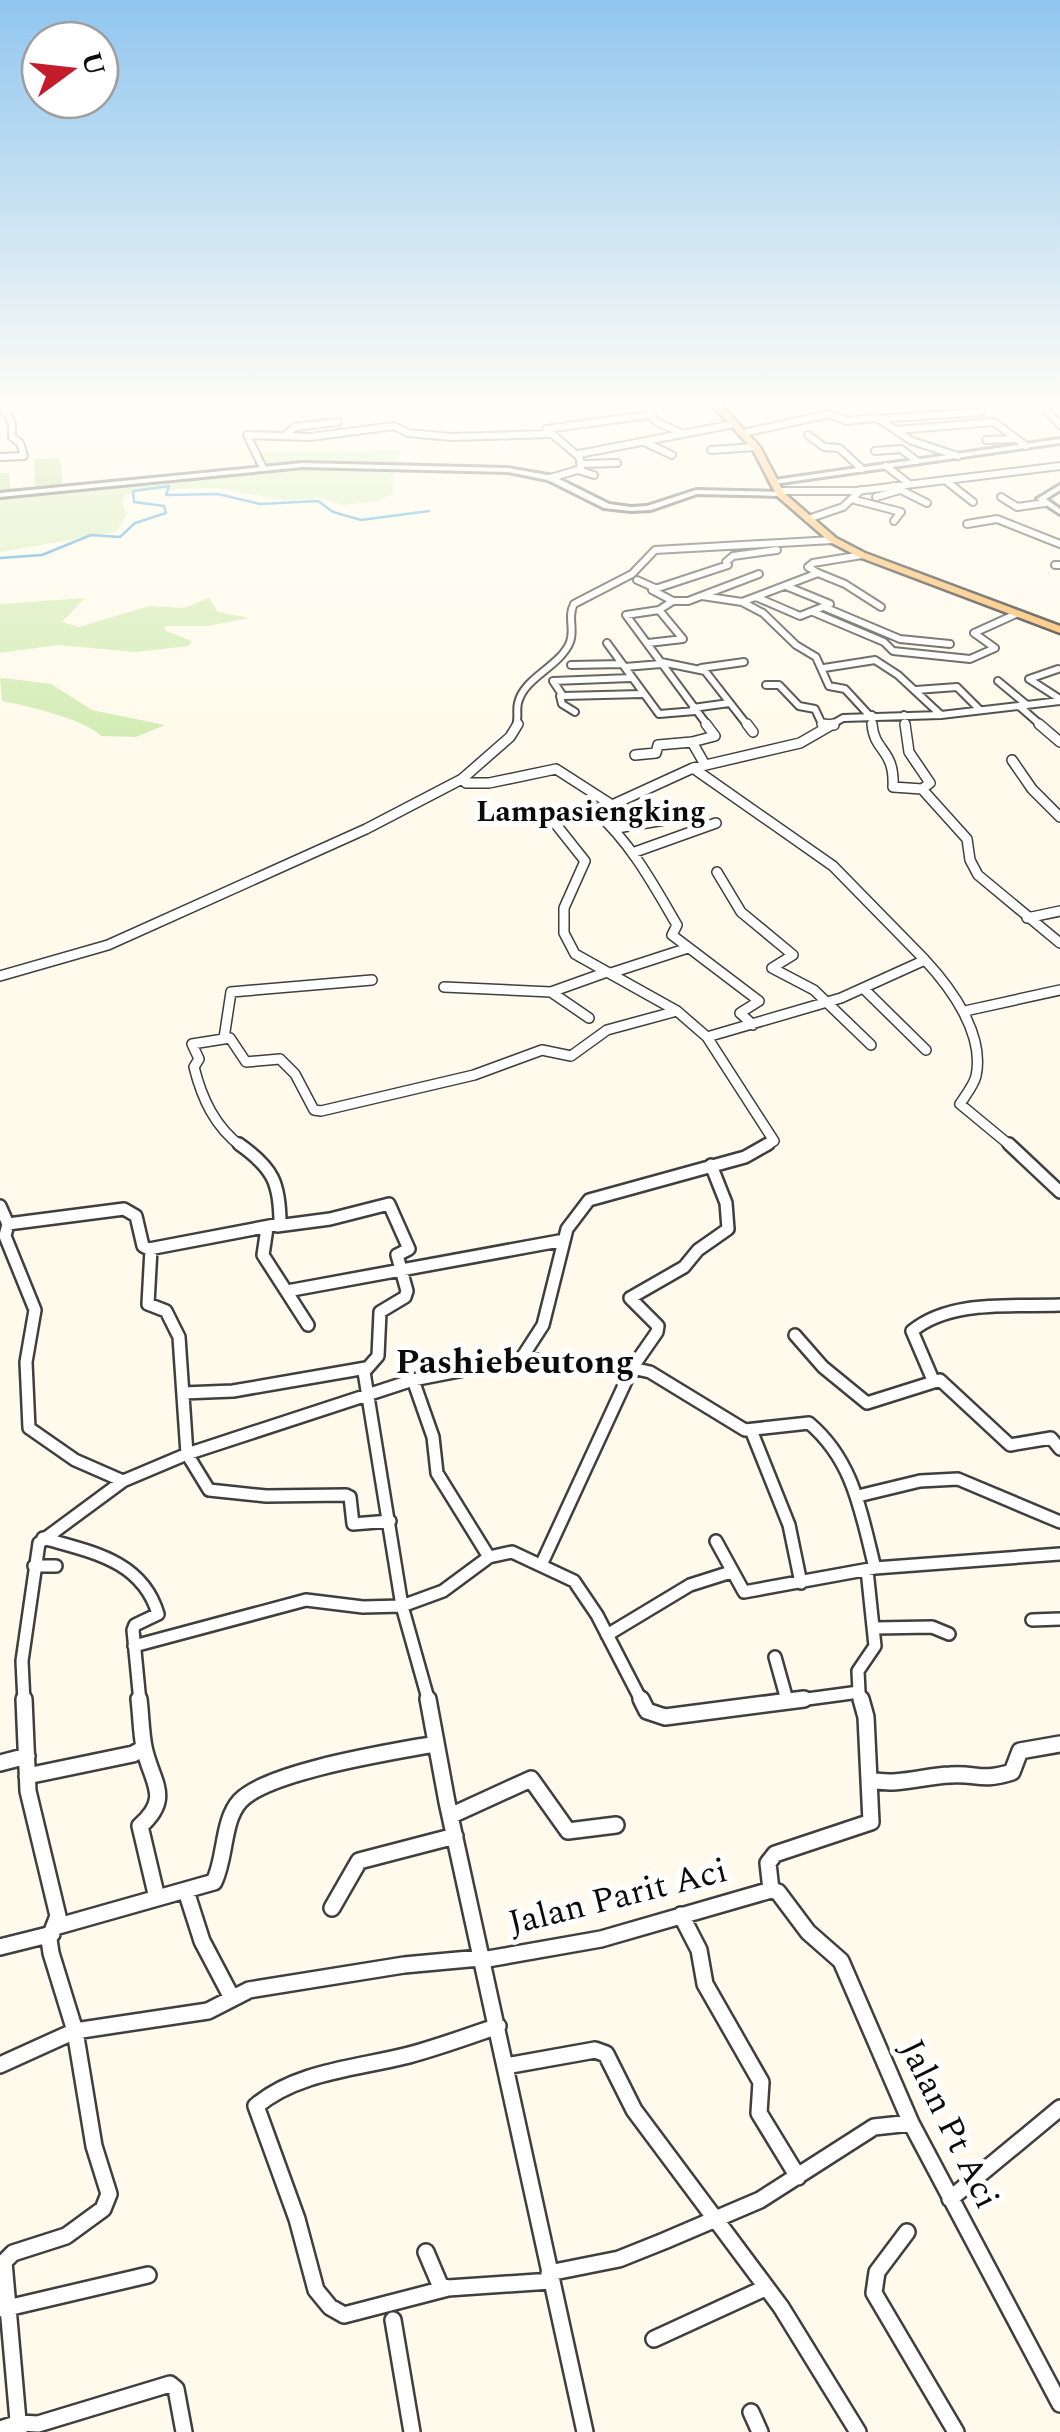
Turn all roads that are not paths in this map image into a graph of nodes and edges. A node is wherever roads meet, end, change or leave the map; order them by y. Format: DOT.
graph roads {
  1 [pos="808,519"];
  2 [pos="993,519"];
  3 [pos="997,519"];
  4 [pos="967,524"];
  5 [pos="833,540"];
  6 [pos="1060,544"];
  7 [pos="792,545"];
  8 [pos="862,555"];
  9 [pos="818,573"];
  10 [pos="759,574"];
  11 [pos="637,580"];
  12 [pos="786,586"];
  13 [pos="657,589"];
  14 [pos="702,596"];
  15 [pos="756,597"];
  16 [pos="674,602"];
  17 [pos="742,602"];
  18 [pos="881,607"];
  19 [pos="824,608"];
  20 [pos="658,610"];
  21 [pos="813,612"];
  22 [pos="1016,614"];
  23 [pos="850,618"];
  24 [pos="840,622"];
  25 [pos="875,629"];
  26 [pos="1059,630"];
  27 [pos="864,633"];
  28 [pos="900,639"];
  29 [pos="607,643"];
  30 [pos="648,643"];
  31 [pos="950,644"];
  32 [pos="887,646"];
  33 [pos="744,662"];
  34 [pos="661,663"];
  35 [pos="571,664"];
  36 [pos="623,666"];
  37 [pos="700,668"];
  38 [pos="824,668"];
  39 [pos="1058,669"];
  40 [pos="631,678"];
  41 [pos="998,681"];
  42 [pos="766,685"];
  43 [pos="916,690"];
  44 [pos="642,694"];
  45 [pos="560,696"];
  46 [pos="1060,700"];
  47 [pos="729,703"];
  48 [pos="1023,705"];
  49 [pos="694,709"];
  50 [pos="980,710"];
  51 [pos="574,712"];
  52 [pos="904,714"];
  53 [pos="870,715"];
  54 [pos="941,715"];
  55 [pos="834,725"];
  56 [pos="753,732"];
  57 [pos="664,734"];
  58 [pos="692,742"];
  59 [pos="1060,742"];
  60 [pos="672,744"];
  61 [pos="635,756"];
  62 [pos="1012,760"];
  63 [pos="704,763"];
  64 [pos="693,768"];
  65 [pos="462,779"];
  66 [pos="922,789"];
  67 [pos="612,804"];
  68 [pos="595,811"];
  69 [pos="682,817"];
  70 [pos="1060,817"];
  71 [pos="716,823"];
  72 [pos="616,828"];
  73 [pos="635,852"];
  74 [pos="717,872"];
  75 [pos="1060,911"];
  76 [pos="1028,918"];
  77 [pos="1060,944"];
  78 [pos="688,948"];
  79 [pos="928,959"];
  80 [pos="610,973"];
  81 [pos="0,976"];
  82 [pos="372,980"];
  83 [pos="444,987"];
  84 [pos="864,989"];
  85 [pos="1060,990"];
  86 [pos="551,992"];
  87 [pos="826,1002"];
  88 [pos="965,1011"];
  89 [pos="677,1012"];
  90 [pos="589,1018"];
  91 [pos="752,1026"];
  92 [pos="224,1038"];
  93 [pos="707,1038"];
  94 [pos="870,1044"];
  95 [pos="926,1050"];
  96 [pos="717,1164"];
  97 [pos="1060,1192"];
  98 [pos="0,1206"];
  99 [pos="8,1224"];
  100 [pos="272,1227"];
  101 [pos="559,1240"];
  102 [pos="151,1249"];
  103 [pos="402,1271"];
  104 [pos="288,1291"];
  105 [pos="1060,1305"];
  106 [pos="308,1325"];
  107 [pos="795,1335"];
  108 [pos="521,1359"];
  109 [pos="624,1367"];
  110 [pos="366,1368"];
  111 [pos="413,1380"];
  112 [pos="933,1380"];
  113 [pos="371,1392"];
  114 [pos="183,1394"];
  115 [pos="751,1430"];
  116 [pos="1060,1449"];
  117 [pos="187,1454"];
  118 [pos="123,1481"];
  119 [pos="858,1496"];
  120 [pos="390,1521"];
  121 [pos="1060,1522"];
  122 [pos="43,1538"];
  123 [pos="716,1541"];
  124 [pos="1060,1554"];
  125 [pos="489,1557"];
  126 [pos="542,1562"];
  127 [pos="34,1566"];
  128 [pos="56,1566"];
  129 [pos="871,1569"];
  130 [pos="731,1572"];
  131 [pos="801,1582"];
  132 [pos="402,1606"];
  133 [pos="1060,1619"];
  134 [pos="1032,1620"];
  135 [pos="874,1628"];
  136 [pos="950,1634"];
  137 [pos="607,1635"];
  138 [pos="134,1646"];
  139 [pos="775,1657"];
  140 [pos="859,1692"];
  141 [pos="787,1700"];
  142 [pos="435,1744"];
  143 [pos="1060,1744"];
  144 [pos="144,1748"];
  145 [pos="26,1756"];
  146 [pos="0,1764"];
  147 [pos="27,1776"];
  148 [pos="872,1780"];
  149 [pos="450,1816"];
  150 [pos="616,1824"];
  151 [pos="454,1836"];
  152 [pos="769,1890"];
  153 [pos="186,1891"];
  154 [pos="157,1898"];
  155 [pos="332,1908"];
  156 [pos="681,1914"];
  157 [pos="53,1931"];
  158 [pos="0,1947"];
  159 [pos="481,1959"];
  160 [pos="231,1996"];
  161 [pos="498,2026"];
  162 [pos="75,2031"];
  163 [pos="0,2065"];
  164 [pos="506,2066"];
  165 [pos="1060,2108"];
  166 [pos="912,2122"];
  167 [pos="798,2177"];
  168 [pos="950,2199"];
  169 [pos="715,2218"];
  170 [pos="907,2232"];
  171 [pos="426,2252"];
  172 [pos="148,2275"];
  173 [pos="550,2277"];
  174 [pos="448,2288"];
  175 [pos="765,2288"];
  176 [pos="3,2309"];
  177 [pos="392,2320"];
  178 [pos="654,2339"];
  179 [pos="1060,2404"];
  180 [pos="751,2412"];
  181 [pos="19,2428"];
  182 [pos="0,2429"];
  183 [pos="184,2432"];
  184 [pos="412,2432"];
  185 [pos="585,2432"];
  186 [pos="760,2432"];
  187 [pos="858,2432"];
  188 [pos="956,2432"];
  1 -- 5 [label="highway"];
  2 -- 4 [label="street"];
  3 -- 6 [label="street"];
  5 -- 7 [label="street"];
  5 -- 8 [label="highway"];
  7 -- 13 [label="street"];
  7 -- 65 [label="street"];
  8 -- 9 [label="street"];
  8 -- 22 [label="highway"];
  9 -- 12 [label="street"];
  9 -- 18 [label="street"];
  10 -- 14 [label="street"];
  11 -- 13 [label="street"];
  12 -- 15 [label="street"];
  12 -- 19 [label="street"];
  13 -- 16 [label="street"];
  14 -- 16 [label="street"];
  14 -- 17 [label="street"];
  15 -- 17 [label="street"];
  15 -- 21 [label="street"];
  16 -- 20 [label="street"];
  17 -- 38 [label="street"];
  19 -- 21 [label="street"];
  19 -- 23 [label="street"];
  20 -- 30 [label="street"];
  20 -- 30 [label="street"];
  21 -- 24 [label="street"];
  22 -- 26 [label="highway"];
  22 -- 32 [label="street"];
  23 -- 24 [label="street"];
  23 -- 25 [label="street"];
  24 -- 27 [label="street"];
  25 -- 27 [label="street"];
  25 -- 28 [label="street"];
  27 -- 32 [label="street"];
  28 -- 31 [label="street"];
  28 -- 32 [label="street"];
  29 -- 36 [label="street"];
  30 -- 34 [label="street"];
  33 -- 37 [label="street"];
  34 -- 36 [label="street"];
  34 -- 37 [label="street"];
  34 -- 49 [label="street"];
  35 -- 36 [label="street"];
  36 -- 40 [label="street"];
  37 -- 47 [label="street"];
  38 -- 43 [label="street"];
  38 -- 53 [label="street"];
  39 -- 46 [label="street"];
  40 -- 44 [label="street"];
  40 -- 45 [label="street"];
  41 -- 48 [label="street"];
  42 -- 55 [label="street"];
  43 -- 50 [label="street"];
  43 -- 54 [label="street"];
  44 -- 45 [label="street"];
  44 -- 49 [label="street"];
  45 -- 51 [label="street"];
  46 -- 48 [label="street"];
  47 -- 49 [label="street"];
  47 -- 56 [label="street"];
  48 -- 50 [label="street"];
  48 -- 59 [label="street"];
  49 -- 58 [label="street"];
  50 -- 54 [label="street"];
  52 -- 53 [label="street"];
  52 -- 54 [label="street"];
  52 -- 66 [label="street"];
  53 -- 55 [label="street"];
  53 -- 66 [label="street"];
  55 -- 63 [label="street"];
  57 -- 60 [label="street"];
  58 -- 60 [label="street"];
  58 -- 63 [label="street"];
  60 -- 61 [label="street"];
  62 -- 70 [label="street"];
  63 -- 64 [label="street"];
  64 -- 67 [label="street"];
  64 -- 79 [label="street"];
  65 -- 67 [label="street"];
  65 -- 81 [label="street"];
  66 -- 76 [label="street"];
  67 -- 68 [label="street"];
  68 -- 72 [label="street"];
  68 -- 80 [label="street"];
  69 -- 72 [label="street"];
  71 -- 73 [label="street"];
  72 -- 73 [label="street"];
  73 -- 78 [label="street"];
  74 -- 87 [label="street"];
  75 -- 76 [label="street"];
  76 -- 77 [label="street"];
  78 -- 80 [label="street"];
  78 -- 91 [label="street"];
  79 -- 84 [label="street"];
  79 -- 88 [label="street"];
  80 -- 86 [label="street"];
  80 -- 89 [label="street"];
  82 -- 92 [label="street"];
  83 -- 86 [label="street"];
  84 -- 87 [label="street"];
  84 -- 95 [label="street"];
  85 -- 88 [label="street"];
  86 -- 90 [label="street"];
  87 -- 91 [label="street"];
  87 -- 94 [label="street"];
  88 -- 97 [label="street"];
  89 -- 92 [label="street"];
  89 -- 93 [label="street"];
  91 -- 93 [label="street"];
  92 -- 100 [label="street"];
  93 -- 96 [label="street"];
  96 -- 101 [label="street"];
  96 -- 109 [label="street"];
  98 -- 99 [label="street"];
  99 -- 102 [label="street"];
  99 -- 118 [label="street"];
  100 -- 102 [label="street"];
  100 -- 103 [label="street"];
  100 -- 104 [label="street"];
  101 -- 103 [label="street"];
  101 -- 108 [label="street"];
  102 -- 114 [label="street"];
  103 -- 104 [label="street"];
  103 -- 110 [label="street"];
  104 -- 106 [label="street"];
  105 -- 112 [label="street"];
  107 -- 112 [label="street"];
  108 -- 109 [label="street"];
  108 -- 111 [label="street"];
  109 -- 115 [label="street"];
  109 -- 126 [label="street"];
  110 -- 113 [label="street"];
  110 -- 114 [label="street"];
  111 -- 113 [label="street"];
  111 -- 125 [label="street"];
  112 -- 116 [label="street"];
  113 -- 117 [label="street"];
  113 -- 120 [label="street"];
  114 -- 117 [label="street"];
  115 -- 119 [label="street"];
  115 -- 131 [label="street"];
  117 -- 118 [label="street"];
  117 -- 120 [label="street"];
  118 -- 122 [label="street"];
  119 -- 121 [label="street"];
  119 -- 129 [label="street"];
  120 -- 132 [label="street"];
  122 -- 127 [label="street"];
  122 -- 138 [label="street"];
  123 -- 130 [label="street"];
  124 -- 129 [label="street"];
  125 -- 126 [label="street"];
  125 -- 132 [label="street"];
  126 -- 137 [label="street"];
  127 -- 128 [label="street"];
  127 -- 145 [label="street"];
  129 -- 131 [label="street"];
  129 -- 135 [label="street"];
  130 -- 131 [label="street"];
  130 -- 137 [label="street"];
  132 -- 138 [label="street"];
  132 -- 142 [label="street"];
  133 -- 134 [label="street"];
  135 -- 136 [label="street"];
  135 -- 140 [label="street"];
  137 -- 141 [label="street"];
  138 -- 144 [label="street"];
  139 -- 141 [label="street"];
  140 -- 141 [label="street"];
  140 -- 148 [label="street"];
  142 -- 149 [label="street"];
  142 -- 153 [label="street"];
  143 -- 148 [label="street"];
  144 -- 147 [label="street"];
  144 -- 154 [label="street"];
  145 -- 146 [label="street"];
  145 -- 147 [label="street"];
  147 -- 157 [label="street"];
  148 -- 152 [label="street"];
  149 -- 150 [label="street"];
  149 -- 151 [label="street"];
  151 -- 155 [label="street"];
  151 -- 159 [label="street"];
  152 -- 156 [label="street, Jalan Parit Aci"];
  152 -- 166 [label="street, Jalan Pt Aci"];
  153 -- 154 [label="street"];
  153 -- 160 [label="street"];
  154 -- 157 [label="street"];
  156 -- 159 [label="street, Jalan Parit Aci"];
  156 -- 167 [label="street"];
  157 -- 158 [label="street"];
  157 -- 162 [label="street"];
  159 -- 160 [label="street, Jalan Parit Aci"];
  159 -- 161 [label="street"];
  160 -- 162 [label="street, Jalan Parit Aci"];
  161 -- 164 [label="street"];
  161 -- 174 [label="street"];
  162 -- 163 [label="street, Jalan Parit Aci"];
  162 -- 176 [label="street"];
  164 -- 169 [label="street"];
  164 -- 173 [label="street"];
  165 -- 168 [label="street"];
  166 -- 167 [label="street"];
  166 -- 168 [label="street, Jalan Pt Aci"];
  167 -- 169 [label="street"];
  168 -- 179 [label="street, Jalan Pt Aci"];
  169 -- 173 [label="street"];
  169 -- 175 [label="street"];
  170 -- 188 [label="street"];
  171 -- 174 [label="street"];
  172 -- 176 [label="street"];
  173 -- 174 [label="street"];
  173 -- 185 [label="street"];
  175 -- 178 [label="street"];
  175 -- 187 [label="street"];
  176 -- 181 [label="street"];
  177 -- 184 [label="street"];
  180 -- 186 [label="street"];
  181 -- 182 [label="street"];
  181 -- 183 [label="street"];
}
